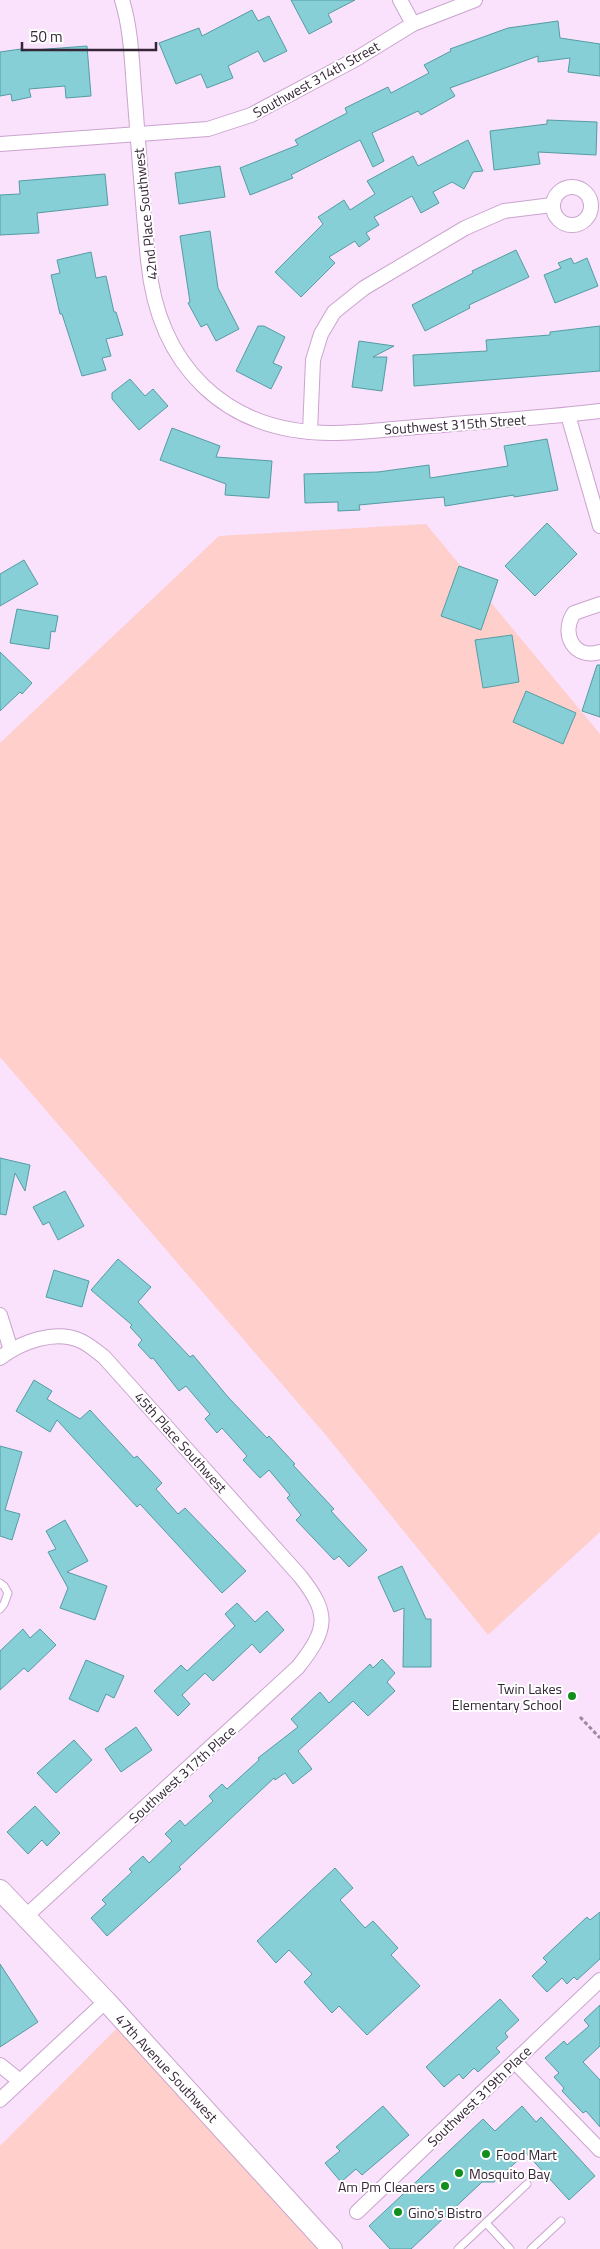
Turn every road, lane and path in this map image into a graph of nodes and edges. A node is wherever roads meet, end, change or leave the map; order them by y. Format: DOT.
graph roads {
  1 [pos="122,0"];
  2 [pos="400,0"];
  3 [pos="475,0"];
  4 [pos="412,24"];
  5 [pos="137,133"];
  6 [pos="0,144"];
  7 [pos="552,205"];
  8 [pos="600,411"];
  9 [pos="568,415"];
  10 [pos="310,432"];
  11 [pos="600,526"];
  12 [pos="600,604"];
  13 [pos="600,652"];
  14 [pos="0,1315"];
  15 [pos="5,1354"];
  16 [pos="0,1583"];
  17 [pos="0,1609"];
  18 [pos="323,1620"];
  19 [pos="580,1717"];
  20 [pos="600,1738"];
  21 [pos="0,1890"];
  22 [pos="25,1917"];
  23 [pos="600,1980"];
  24 [pos="106,2001"];
  25 [pos="515,2062"];
  26 [pos="0,2065"];
  27 [pos="20,2081"];
  28 [pos="0,2100"];
  29 [pos="600,2150"];
  30 [pos="526,2184"];
  31 [pos="357,2212"];
  32 [pos="561,2222"];
  33 [pos="486,2223"];
  34 [pos="332,2249"];
  35 [pos="458,2249"];
  36 [pos="510,2249"];
  37 [pos="531,2249"];
  1 -- 5 [label="street, 42nd Place Southwest"];
  2 -- 4 [label="street"];
  3 -- 4 [label="street, Southwest 314th Street"];
  4 -- 5 [label="street, Southwest 314th Street"];
  5 -- 6 [label="street, Southwest 314th Street"];
  5 -- 10 [label="street, 42nd Place Southwest"];
  7 -- 10 [label="street"];
  8 -- 9 [label="street, Southwest 315th Street"];
  9 -- 10 [label="street, Southwest 315th Street"];
  9 -- 11 [label="street"];
  12 -- 13 [label="street"];
  14 -- 15 [label="street"];
  15 -- 18 [label="street, 45th Place Southwest"];
  16 -- 17 [label="lane"];
  18 -- 22 [label="street, Southwest 317th Place"];
  19 -- 20 [label="path"];
  21 -- 22 [label="main road, 47th Avenue Southwest"];
  22 -- 24 [label="main road, 47th Avenue Southwest"];
  23 -- 25 [label="street, Southwest 319th Place"];
  24 -- 27 [label="street"];
  24 -- 34 [label="main road, 47th Avenue Southwest"];
  25 -- 29 [label="street"];
  25 -- 31 [label="street, Southwest 319th Place"];
  26 -- 27 [label="street"];
  27 -- 28 [label="street"];
  30 -- 33 [label="lane"];
  32 -- 37 [label="lane"];
  33 -- 35 [label="lane"];
  33 -- 36 [label="lane"];
}
